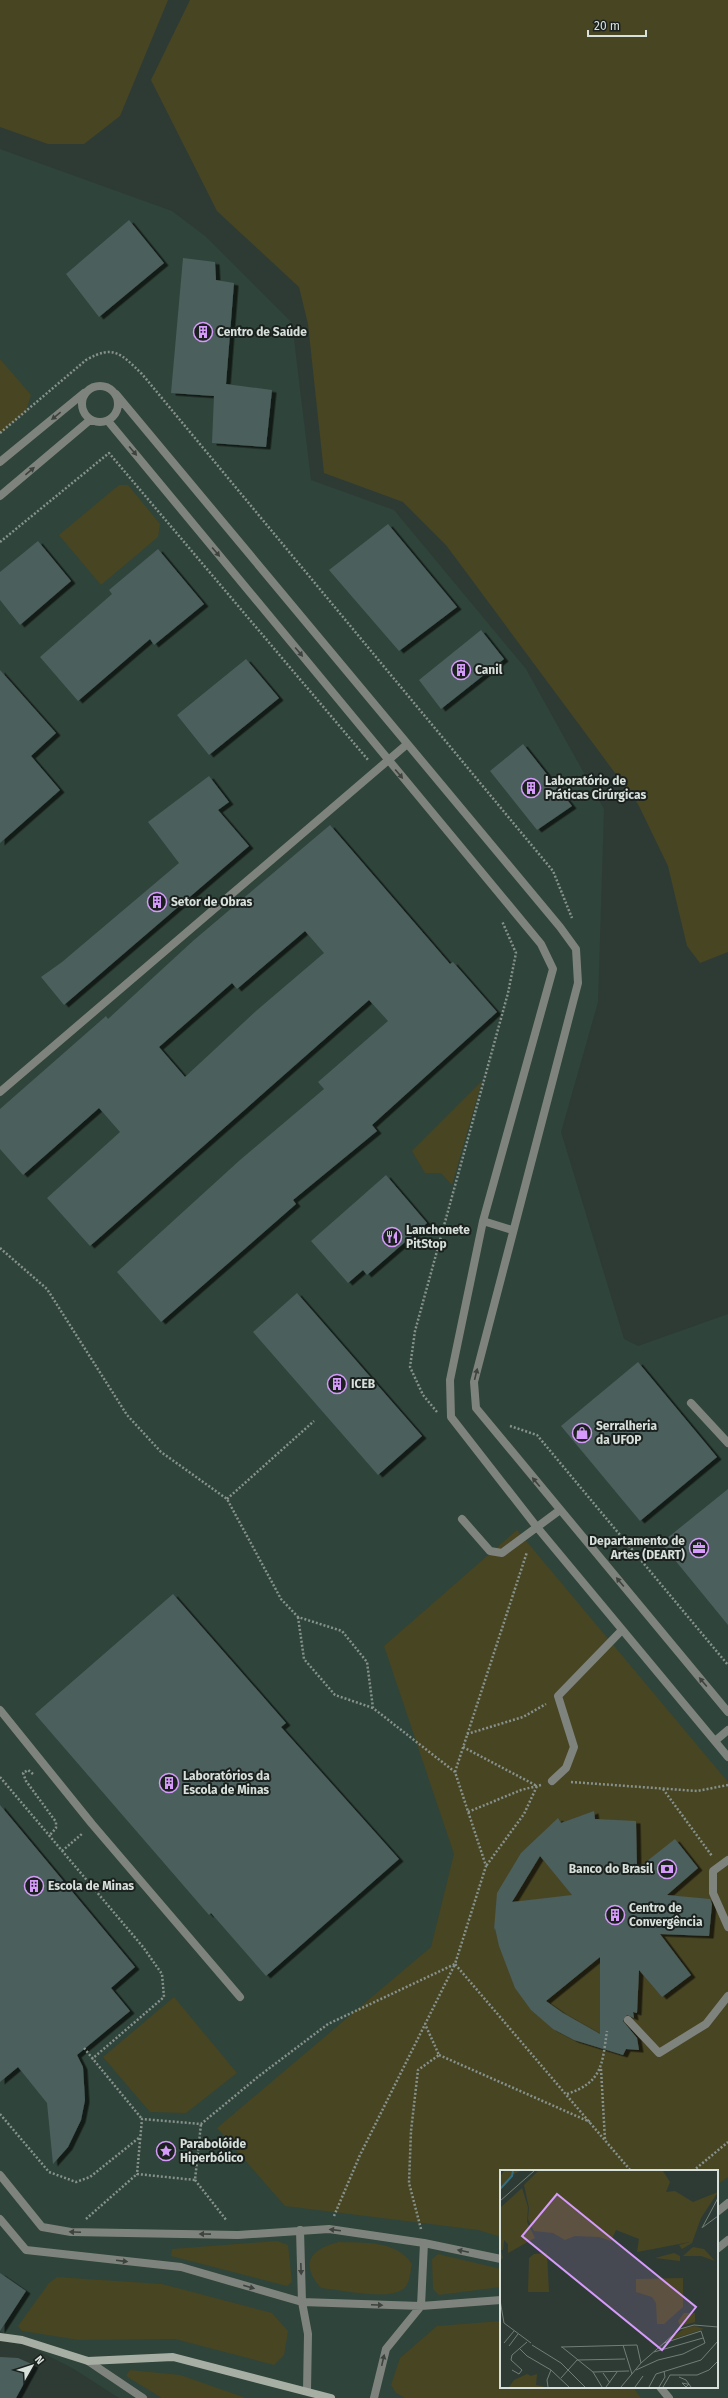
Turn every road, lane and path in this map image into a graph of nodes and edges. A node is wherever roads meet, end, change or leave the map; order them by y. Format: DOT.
graph roads {
  1 [pos="86,392"];
  2 [pos="116,394"];
  3 [pos="90,420"];
  4 [pos="108,421"];
  5 [pos="0,432"];
  6 [pos="0,462"];
  7 [pos="0,496"];
  8 [pos="0,542"];
  9 [pos="406,745"];
  10 [pos="388,760"];
  11 [pos="372,764"];
  12 [pos="498,917"];
  13 [pos="574,924"];
  14 [pos="0,1092"];
  15 [pos="483,1221"];
  16 [pos="512,1230"];
  17 [pos="0,1248"];
  18 [pos="691,1403"];
  19 [pos="437,1413"];
  20 [pos="314,1421"];
  21 [pos="504,1422"];
  22 [pos="728,1443"];
  23 [pos="227,1499"];
  24 [pos="560,1510"];
  25 [pos="462,1519"];
  26 [pos="536,1526"];
  27 [pos="528,1551"];
  28 [pos="298,1616"];
  29 [pos="622,1630"];
  30 [pos="728,1665"];
  31 [pos="558,1696"];
  32 [pos="374,1708"];
  33 [pos="0,1710"];
  34 [pos="728,1712"];
  35 [pos="728,1730"];
  36 [pos="467,1734"];
  37 [pos="715,1741"];
  38 [pos="463,1747"];
  39 [pos="728,1757"];
  40 [pos="455,1772"];
  41 [pos="0,1777"];
  42 [pos="37,1780"];
  43 [pos="552,1781"];
  44 [pos="728,1785"];
  45 [pos="537,1786"];
  46 [pos="663,1788"];
  47 [pos="468,1812"];
  48 [pos="92,1824"];
  49 [pos="49,1836"];
  50 [pos="62,1851"];
  51 [pos="728,1860"];
  52 [pos="486,1866"];
  53 [pos="719,1866"];
  54 [pos="728,1927"];
  55 [pos="455,1964"];
  56 [pos="728,1996"];
  57 [pos="240,1997"];
  58 [pos="628,2020"];
  59 [pos="425,2024"];
  60 [pos="607,2031"];
  61 [pos="84,2048"];
  62 [pos="439,2055"];
  63 [pos="92,2059"];
  64 [pos="601,2068"];
  65 [pos="566,2094"];
  66 [pos="0,2114"];
  67 [pos="142,2119"];
  68 [pos="591,2122"];
  69 [pos="201,2124"];
  70 [pos="140,2137"];
  71 [pos="605,2140"];
  72 [pos="728,2142"];
  73 [pos="630,2170"];
  74 [pos="694,2170"];
  75 [pos="137,2174"];
  76 [pos="0,2175"];
  77 [pos="196,2180"];
  78 [pos="728,2203"];
  79 [pos="718,2211"];
  80 [pos="0,2219"];
  81 [pos="329,2229"];
  82 [pos="300,2230"];
  83 [pos="71,2232"];
  84 [pos="238,2234"];
  85 [pos="728,2240"];
  86 [pos="424,2243"];
  87 [pos="718,2248"];
  88 [pos="500,2259"];
  89 [pos="500,2300"];
  90 [pos="302,2302"];
  91 [pos="421,2306"];
  92 [pos="0,2337"];
  93 [pos="88,2361"];
  94 [pos="661,2388"];
  95 [pos="307,2391"];
  96 [pos="143,2398"];
  97 [pos="331,2398"];
  98 [pos="374,2398"];
  99 [pos="669,2398"];
  1 -- 2 [label="street"];
  1 -- 3 [label="street"];
  1 -- 6 [label="street, one-way"];
  2 -- 4 [label="street"];
  2 -- 9 [label="street"];
  3 -- 4 [label="street"];
  7 -- 3 [label="street, one-way"];
  4 -- 10 [label="street, one-way"];
  5 -- 13 [label="path"];
  8 -- 11 [label="path"];
  9 -- 10 [label="street"];
  9 -- 16 [label="street"];
  10 -- 14 [label="street"];
  10 -- 15 [label="street, one-way"];
  12 -- 19 [label="path"];
  15 -- 16 [label="street"];
  15 -- 26 [label="street"];
  24 -- 16 [label="street, one-way"];
  17 -- 23 [label="path"];
  18 -- 22 [label="street"];
  20 -- 23 [label="path"];
  21 -- 30 [label="path"];
  23 -- 28 [label="path"];
  24 -- 26 [label="street"];
  34 -- 24 [label="street, one-way"];
  25 -- 26 [label="street"];
  26 -- 29 [label="street"];
  27 -- 36 [label="path"];
  28 -- 32 [label="path"];
  28 -- 32 [label="path"];
  29 -- 31 [label="street"];
  29 -- 37 [label="street"];
  31 -- 36 [label="path"];
  31 -- 43 [label="street"];
  32 -- 40 [label="path"];
  33 -- 48 [label="street"];
  35 -- 37 [label="street"];
  36 -- 38 [label="path"];
  37 -- 39 [label="street"];
  38 -- 40 [label="path"];
  38 -- 45 [label="path"];
  40 -- 47 [label="path"];
  41 -- 49 [label="path"];
  42 -- 49 [label="path"];
  43 -- 45 [label="path"];
  43 -- 46 [label="path"];
  44 -- 46 [label="path"];
  45 -- 47 [label="path"];
  45 -- 52 [label="path"];
  46 -- 53 [label="path"];
  47 -- 52 [label="path"];
  48 -- 50 [label="path"];
  48 -- 57 [label="street"];
  49 -- 50 [label="path"];
  50 -- 63 [label="path"];
  51 -- 53 [label="street"];
  52 -- 55 [label="path"];
  53 -- 54 [label="street"];
  55 -- 59 [label="path"];
  55 -- 65 [label="path"];
  55 -- 69 [label="path"];
  56 -- 58 [label="street"];
  59 -- 62 [label="path"];
  59 -- 81 [label="path"];
  60 -- 64 [label="path"];
  61 -- 63 [label="path"];
  62 -- 68 [label="path"];
  62 -- 86 [label="path"];
  63 -- 67 [label="path"];
  64 -- 65 [label="path"];
  64 -- 71 [label="path"];
  65 -- 68 [label="path"];
  66 -- 70 [label="path"];
  67 -- 69 [label="path"];
  67 -- 70 [label="path"];
  68 -- 71 [label="path"];
  69 -- 77 [label="path"];
  70 -- 75 [label="path"];
  71 -- 73 [label="path"];
  72 -- 74 [label="path"];
  75 -- 77 [label="path"];
  75 -- 83 [label="path"];
  76 -- 83 [label="street"];
  77 -- 84 [label="path"];
  78 -- 79 [label="street"];
  80 -- 90 [label="street, one-way"];
  81 -- 82 [label="street"];
  86 -- 81 [label="street, one-way"];
  82 -- 84 [label="street"];
  82 -- 90 [label="street, one-way"];
  84 -- 83 [label="street, one-way"];
  85 -- 87 [label="street"];
  88 -- 86 [label="street, one-way"];
  86 -- 91 [label="street"];
  89 -- 91 [label="street"];
  90 -- 91 [label="street, one-way"];
  90 -- 95 [label="street"];
  98 -- 91 [label="street, one-way"];
  92 -- 93 [label="street"];
  93 -- 95 [label="street"];
  93 -- 96 [label="street"];
  94 -- 99 [label="street"];
  95 -- 97 [label="street"];
}
